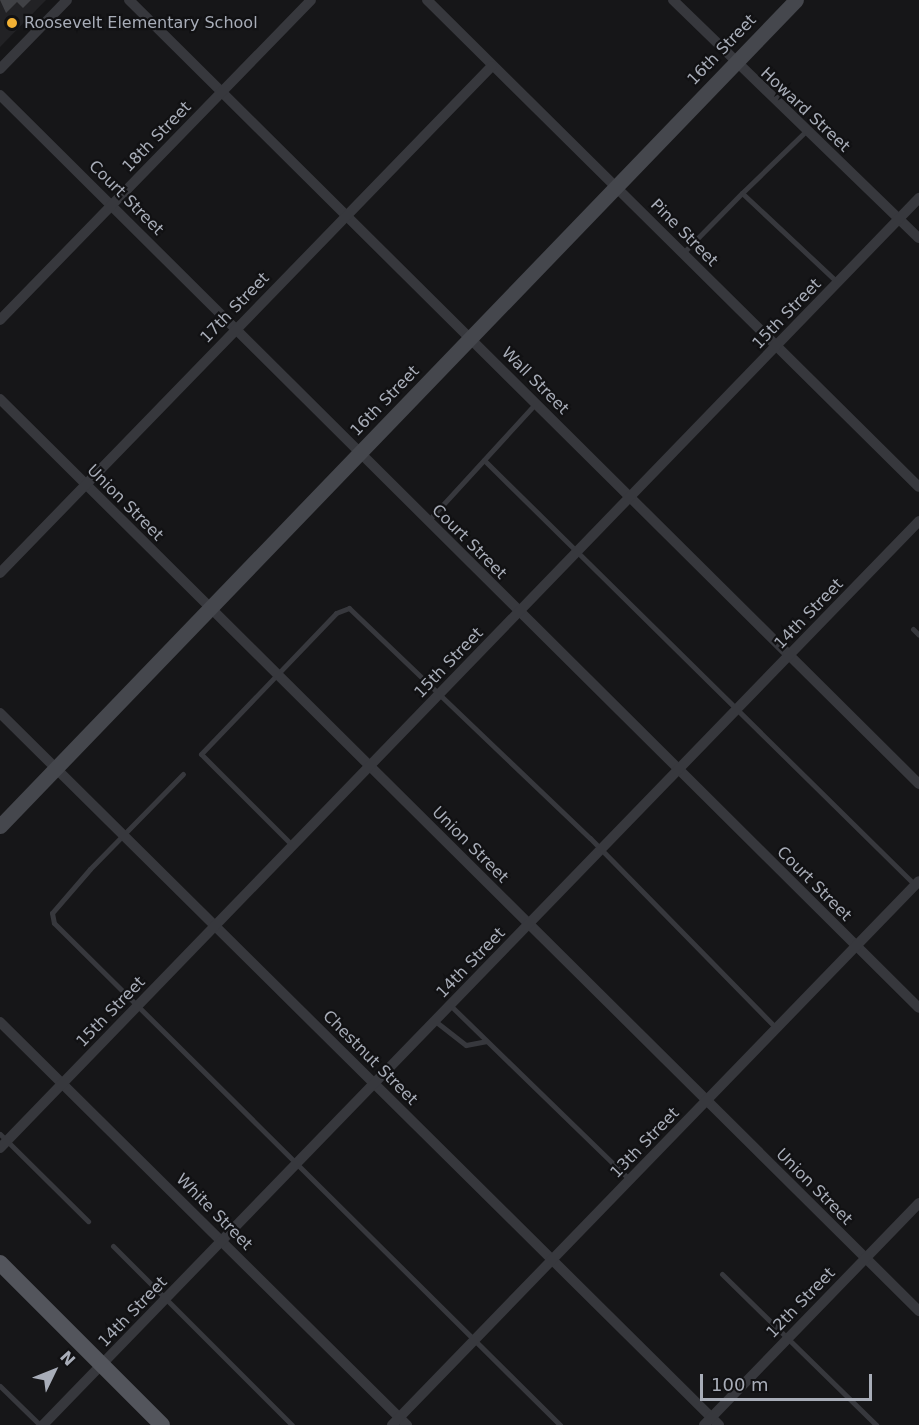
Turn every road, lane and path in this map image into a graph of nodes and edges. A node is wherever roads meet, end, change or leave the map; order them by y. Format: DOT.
graph roads {
  1 [pos="67,0"];
  2 [pos="129,0"];
  3 [pos="311,0"];
  4 [pos="427,0"];
  5 [pos="673,0"];
  6 [pos="796,0"];
  7 [pos="734,63"];
  8 [pos="492,66"];
  9 [pos="0,69"];
  10 [pos="222,92"];
  11 [pos="0,95"];
  12 [pos="806,131"];
  13 [pos="617,187"];
  14 [pos="742,193"];
  15 [pos="919,198"];
  16 [pos="112,205"];
  17 [pos="345,214"];
  18 [pos="899,219"];
  19 [pos="919,238"];
  20 [pos="683,253"];
  21 [pos="839,283"];
  22 [pos="0,320"];
  23 [pos="236,329"];
  24 [pos="470,338"];
  25 [pos="777,346"];
  26 [pos="0,399"];
  27 [pos="536,404"];
  28 [pos="359,454"];
  29 [pos="484,460"];
  30 [pos="85,485"];
  31 [pos="919,487"];
  32 [pos="630,498"];
  33 [pos="919,521"];
  34 [pos="427,522"];
  35 [pos="577,552"];
  36 [pos="0,573"];
  37 [pos="210,608"];
  38 [pos="519,613"];
  39 [pos="913,629"];
  40 [pos="919,635"];
  41 [pos="789,656"];
  42 [pos="278,675"];
  43 [pos="439,696"];
  44 [pos="737,709"];
  45 [pos="0,712"];
  46 [pos="370,766"];
  47 [pos="56,768"];
  48 [pos="678,771"];
  49 [pos="183,774"];
  50 [pos="919,784"];
  51 [pos="0,826"];
  52 [pos="123,835"];
  53 [pos="293,846"];
  54 [pos="600,850"];
  55 [pos="917,883"];
  56 [pos="528,924"];
  57 [pos="216,926"];
  58 [pos="856,946"];
  59 [pos="138,1006"];
  60 [pos="451,1006"];
  61 [pos="919,1008"];
  62 [pos="435,1021"];
  63 [pos="0,1022"];
  64 [pos="776,1028"];
  65 [pos="486,1041"];
  66 [pos="63,1083"];
  67 [pos="375,1083"];
  68 [pos="706,1101"];
  69 [pos="2,1141"];
  70 [pos="298,1163"];
  71 [pos="630,1180"];
  72 [pos="919,1203"];
  73 [pos="88,1221"];
  74 [pos="222,1241"];
  75 [pos="113,1245"];
  76 [pos="865,1258"];
  77 [pos="553,1260"];
  78 [pos="0,1263"];
  79 [pos="722,1274"];
  80 [pos="167,1299"];
  81 [pos="919,1311"];
  82 [pos="788,1338"];
  83 [pos="474,1341"];
  84 [pos="102,1365"];
  85 [pos="0,1386"];
  86 [pos="712,1422"];
  87 [pos="400,1423"];
  88 [pos="41,1425"];
  89 [pos="162,1425"];
  90 [pos="292,1425"];
  91 [pos="560,1425"];
  92 [pos="876,1425"];
  1 -- 9 [label="street"];
  2 -- 10 [label="street, Wall Street"];
  3 -- 10 [label="street, 18th Street"];
  4 -- 8 [label="street, Pine Street"];
  5 -- 7 [label="street, Howard Street"];
  6 -- 7 [label="street, 16th Street"];
  7 -- 12 [label="street, Howard Street"];
  7 -- 13 [label="street, 16th Street"];
  8 -- 13 [label="street, Pine Street"];
  8 -- 17 [label="street, 17th Street"];
  10 -- 16 [label="street, 18th Street"];
  10 -- 17 [label="street, Wall Street"];
  11 -- 16 [label="street, Court Street"];
  12 -- 14 [label="lane"];
  12 -- 18 [label="street, Howard Street"];
  13 -- 20 [label="street, Pine Street"];
  13 -- 24 [label="street, 16th Street"];
  14 -- 20 [label="lane"];
  14 -- 21 [label="lane"];
  15 -- 18 [label="street, 15th Street"];
  16 -- 22 [label="street, 18th Street"];
  16 -- 23 [label="street, Court Street"];
  17 -- 23 [label="street, 17th Street"];
  17 -- 24 [label="street, Wall Street"];
  18 -- 19 [label="street, Howard Street"];
  18 -- 21 [label="street, 15th Street"];
  20 -- 25 [label="street, Pine Street"];
  21 -- 25 [label="street, 15th Street"];
  23 -- 28 [label="street, Court Street"];
  23 -- 30 [label="street, 17th Street"];
  24 -- 27 [label="street, Wall Street"];
  24 -- 28 [label="street, 16th Street"];
  25 -- 31 [label="street, Pine Street"];
  25 -- 32 [label="street, 15th Street"];
  26 -- 30 [label="street, Union Street"];
  27 -- 29 [label="lane"];
  27 -- 32 [label="street, Wall Street"];
  28 -- 34 [label="street, Court Street"];
  28 -- 37 [label="street, 16th Street"];
  29 -- 34 [label="lane"];
  29 -- 35 [label="lane"];
  30 -- 36 [label="street, 17th Street"];
  30 -- 37 [label="street, Union Street"];
  32 -- 35 [label="street, 15th Street"];
  32 -- 41 [label="street, Wall Street"];
  33 -- 41 [label="street, 14th Street"];
  34 -- 38 [label="street, Court Street"];
  35 -- 38 [label="street, 15th Street"];
  35 -- 44 [label="lane"];
  37 -- 42 [label="street, Union Street"];
  37 -- 47 [label="street, 16th Street"];
  38 -- 43 [label="street, 15th Street"];
  38 -- 48 [label="street, Court Street"];
  39 -- 40 [label="lane"];
  41 -- 44 [label="street, 14th Street"];
  41 -- 50 [label="street, Wall Street"];
  42 -- 43 [label="lane"];
  42 -- 46 [label="street, Union Street"];
  42 -- 53 [label="lane"];
  43 -- 46 [label="street, 15th Street"];
  43 -- 54 [label="lane"];
  44 -- 48 [label="street, 14th Street"];
  44 -- 55 [label="lane"];
  45 -- 47 [label="street, Chestnut Street"];
  46 -- 53 [label="street, 15th Street"];
  46 -- 56 [label="street, Union Street"];
  47 -- 51 [label="street, 16th Street"];
  47 -- 52 [label="street, Chestnut Street"];
  48 -- 54 [label="street, 14th Street"];
  48 -- 58 [label="street, Court Street"];
  49 -- 52 [label="lane"];
  52 -- 57 [label="street, Chestnut Street"];
  52 -- 59 [label="lane"];
  53 -- 57 [label="street, 15th Street"];
  54 -- 56 [label="street, 14th Street"];
  54 -- 64 [label="lane"];
  55 -- 58 [label="street, 13th Street"];
  56 -- 60 [label="street, 14th Street"];
  56 -- 68 [label="street, Union Street"];
  57 -- 59 [label="street, 15th Street"];
  57 -- 67 [label="street, Chestnut Street"];
  58 -- 61 [label="street, Court Street"];
  58 -- 64 [label="street, 13th Street"];
  59 -- 66 [label="street, 15th Street"];
  59 -- 70 [label="lane"];
  60 -- 62 [label="street, 14th Street"];
  60 -- 65 [label="lane"];
  62 -- 65 [label="lane"];
  62 -- 67 [label="street, 14th Street"];
  63 -- 66 [label="street, White Street"];
  64 -- 68 [label="street, 13th Street"];
  65 -- 71 [label="lane"];
  66 -- 69 [label="street, 15th Street"];
  66 -- 74 [label="street, White Street"];
  67 -- 70 [label="street, 14th Street"];
  67 -- 77 [label="street, Chestnut Street"];
  68 -- 71 [label="street, 13th Street"];
  68 -- 76 [label="street, Union Street"];
  69 -- 73 [label="lane"];
  70 -- 74 [label="street, 14th Street"];
  70 -- 83 [label="lane"];
  71 -- 77 [label="street, 13th Street"];
  72 -- 76 [label="street, 12th Street"];
  74 -- 80 [label="street, 14th Street"];
  74 -- 87 [label="street, White Street"];
  75 -- 80 [label="lane"];
  76 -- 81 [label="street, Union Street"];
  76 -- 82 [label="street, 12th Street"];
  77 -- 83 [label="street, 13th Street"];
  77 -- 86 [label="street, Chestnut Street"];
  78 -- 84 [label="main road"];
  79 -- 82 [label="lane"];
  80 -- 84 [label="street, 14th Street"];
  80 -- 90 [label="lane"];
  82 -- 86 [label="street, 12th Street"];
  82 -- 92 [label="lane"];
  83 -- 87 [label="street, 13th Street"];
  83 -- 91 [label="lane"];
  84 -- 88 [label="street, 14th Street"];
  84 -- 89 [label="main road"];
  85 -- 88 [label="lane"];
}
